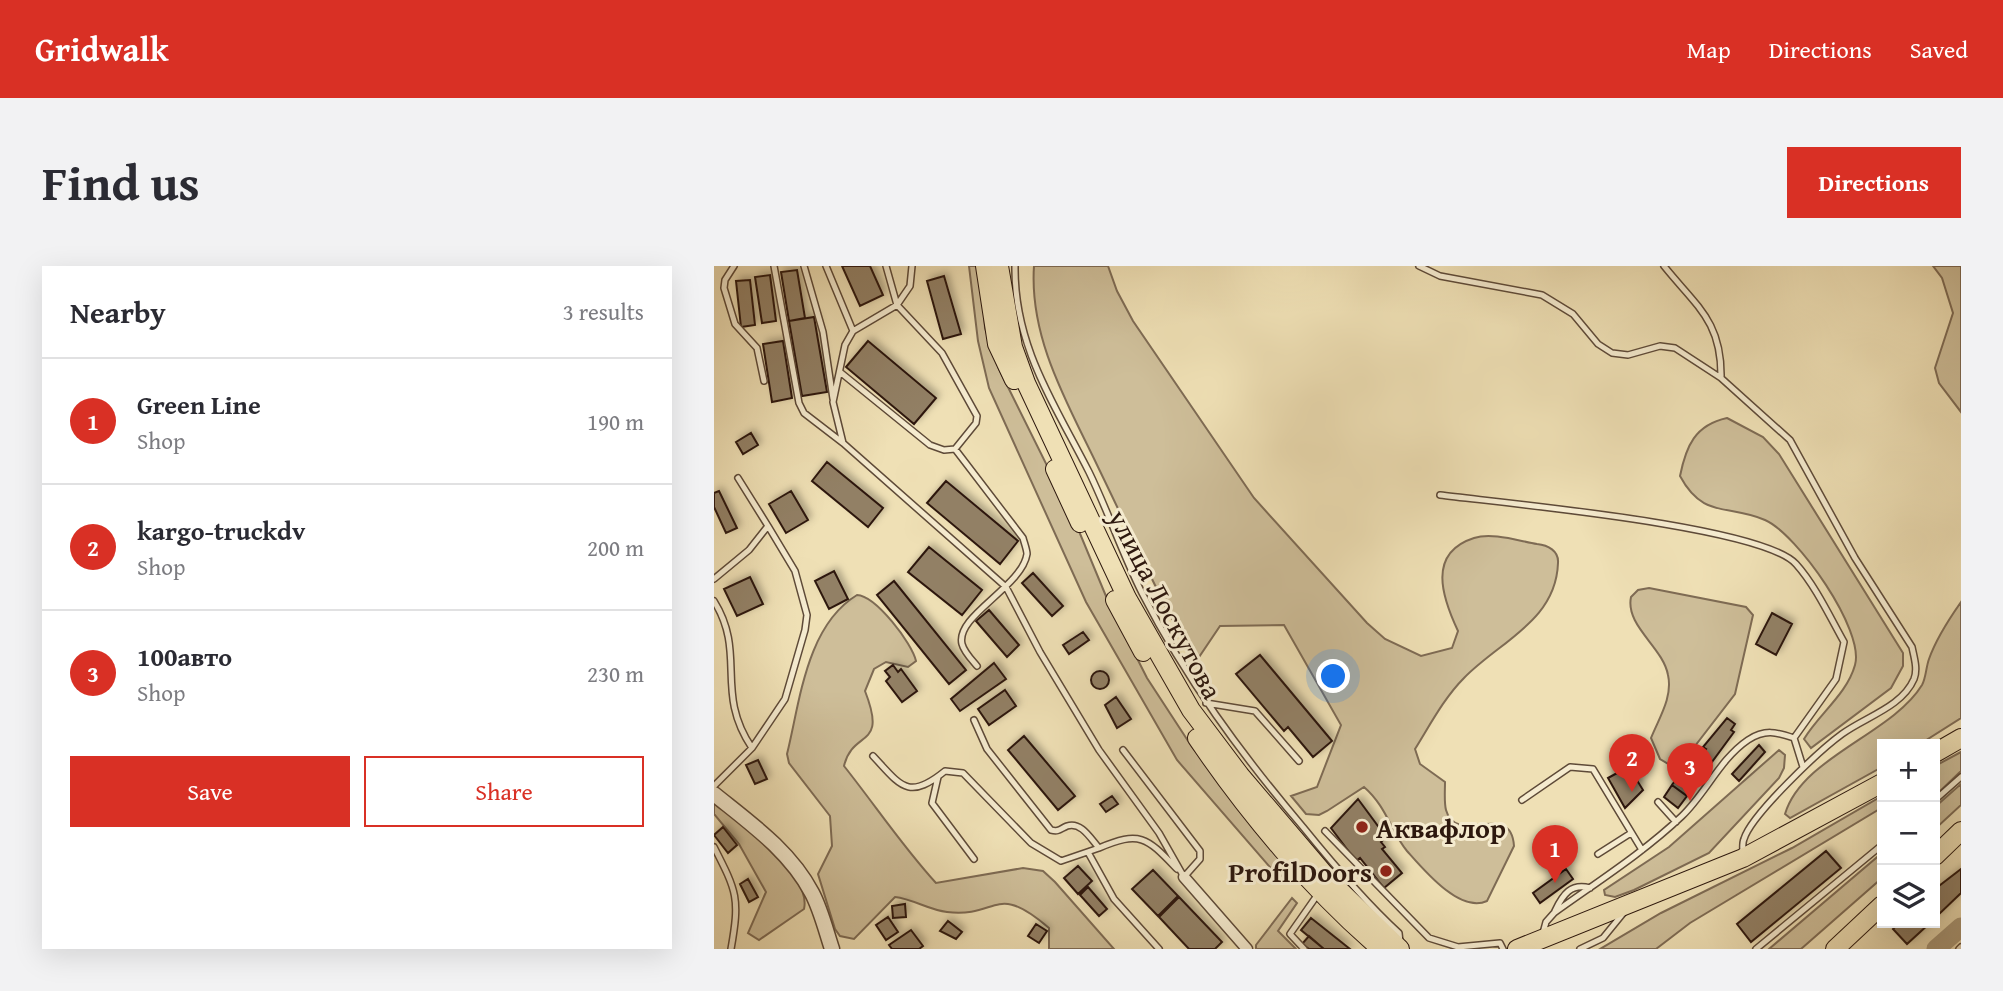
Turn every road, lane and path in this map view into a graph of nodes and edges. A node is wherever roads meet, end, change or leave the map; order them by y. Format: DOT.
graph roads {
  1 [pos="734,266"];
  2 [pos="774,266"];
  3 [pos="804,266"];
  4 [pos="826,266"];
  5 [pos="886,266"];
  6 [pos="912,266"];
  7 [pos="985,266"];
  8 [pos="999,266"];
  9 [pos="1015,266"];
  10 [pos="1419,266"];
  11 [pos="1664,266"];
  12 [pos="897,305"];
  13 [pos="853,331"];
  14 [pos="840,372"];
  15 [pos="1721,378"];
  16 [pos="764,381"];
  17 [pos="833,402"];
  18 [pos="843,443"];
  19 [pos="955,449"];
  20 [pos="738,478"];
  21 [pos="1440,495"];
  22 [pos="768,526"];
  23 [pos="715,575"];
  24 [pos="1006,587"];
  25 [pos="714,601"];
  26 [pos="977,666"];
  27 [pos="722,674"];
  28 [pos="1205,702"];
  29 [pos="729,715"];
  30 [pos="974,720"];
  31 [pos="1794,738"];
  32 [pos="1961,738"];
  33 [pos="752,748"];
  34 [pos="1123,750"];
  35 [pos="1940,750"];
  36 [pos="873,756"];
  37 [pos="1299,761"];
  38 [pos="1802,767"];
  39 [pos="938,777"];
  40 [pos="1961,777"];
  41 [pos="714,786"];
  42 [pos="1877,786"];
  43 [pos="714,793"];
  44 [pos="1940,796"];
  45 [pos="1522,800"];
  46 [pos="1658,802"];
  47 [pos="1675,822"];
  48 [pos="1325,831"];
  49 [pos="1961,831"];
  50 [pos="1631,833"];
  51 [pos="714,847"];
  52 [pos="1099,848"];
  53 [pos="1877,849"];
  54 [pos="1642,850"];
  55 [pos="1940,851"];
  56 [pos="1089,854"];
  57 [pos="1598,854"];
  58 [pos="1743,858"];
  59 [pos="974,859"];
  60 [pos="1184,877"];
  61 [pos="1321,890"];
  62 [pos="1630,905"];
  63 [pos="1877,910"];
  64 [pos="1542,939"];
  65 [pos="1393,948"];
  66 [pos="731,949"];
  67 [pos="832,949"];
  68 [pos="1159,949"];
  69 [pos="1247,949"];
  70 [pos="1304,949"];
  71 [pos="1503,949"];
  72 [pos="1517,949"];
  73 [pos="1580,949"];
  74 [pos="1756,949"];
  75 [pos="1835,949"];
  1 -- 16 [label="lane"];
  2 -- 18 [label="lane"];
  3 -- 17 [label="lane"];
  4 -- 13 [label="lane"];
  5 -- 12 [label="lane"];
  6 -- 12 [label="lane"];
  7 -- 61 [label="main road, улица Лоскутова"];
  8 -- 65 [label="main road, улица Лоскутова"];
  9 -- 28 [label="lane"];
  10 -- 15 [label="lane"];
  11 -- 15 [label="lane"];
  12 -- 13 [label="lane"];
  12 -- 19 [label="lane"];
  13 -- 14 [label="lane"];
  14 -- 17 [label="lane"];
  14 -- 19 [label="lane"];
  15 -- 38 [label="lane"];
  17 -- 18 [label="lane"];
  18 -- 24 [label="lane"];
  19 -- 24 [label="lane"];
  20 -- 22 [label="lane"];
  21 -- 31 [label="lane"];
  22 -- 23 [label="lane"];
  22 -- 33 [label="lane"];
  24 -- 26 [label="lane"];
  24 -- 60 [label="lane"];
  25 -- 27 [label="lane"];
  28 -- 37 [label="lane"];
  28 -- 65 [label="lane"];
  29 -- 33 [label="lane"];
  30 -- 52 [label="lane"];
  31 -- 38 [label="lane"];
  31 -- 47 [label="lane"];
  32 -- 35 [label="main road"];
  33 -- 41 [label="lane"];
  34 -- 60 [label="lane"];
  36 -- 39 [label="lane"];
  38 -- 58 [label="lane"];
  39 -- 56 [label="lane"];
  39 -- 59 [label="lane"];
  40 -- 44 [label="lane"];
  42 -- 58 [label="main road"];
  43 -- 67 [label="street"];
  45 -- 50 [label="lane"];
  46 -- 47 [label="lane"];
  47 -- 54 [label="lane"];
  48 -- 71 [label="lane"];
  49 -- 55 [label="main road"];
  50 -- 54 [label="lane"];
  50 -- 57 [label="lane"];
  51 -- 66 [label="lane"];
  52 -- 56 [label="lane"];
  52 -- 60 [label="lane"];
  53 -- 74 [label="lane"];
  54 -- 64 [label="lane"];
  56 -- 68 [label="lane"];
  58 -- 62 [label="main road"];
  60 -- 69 [label="street"];
  61 -- 65 [label="main road, улица Лоскутова"];
  61 -- 70 [label="lane"];
  62 -- 64 [label="main road"];
  62 -- 73 [label="lane"];
  63 -- 75 [label="main road"];
  64 -- 72 [label="main road"];
}
